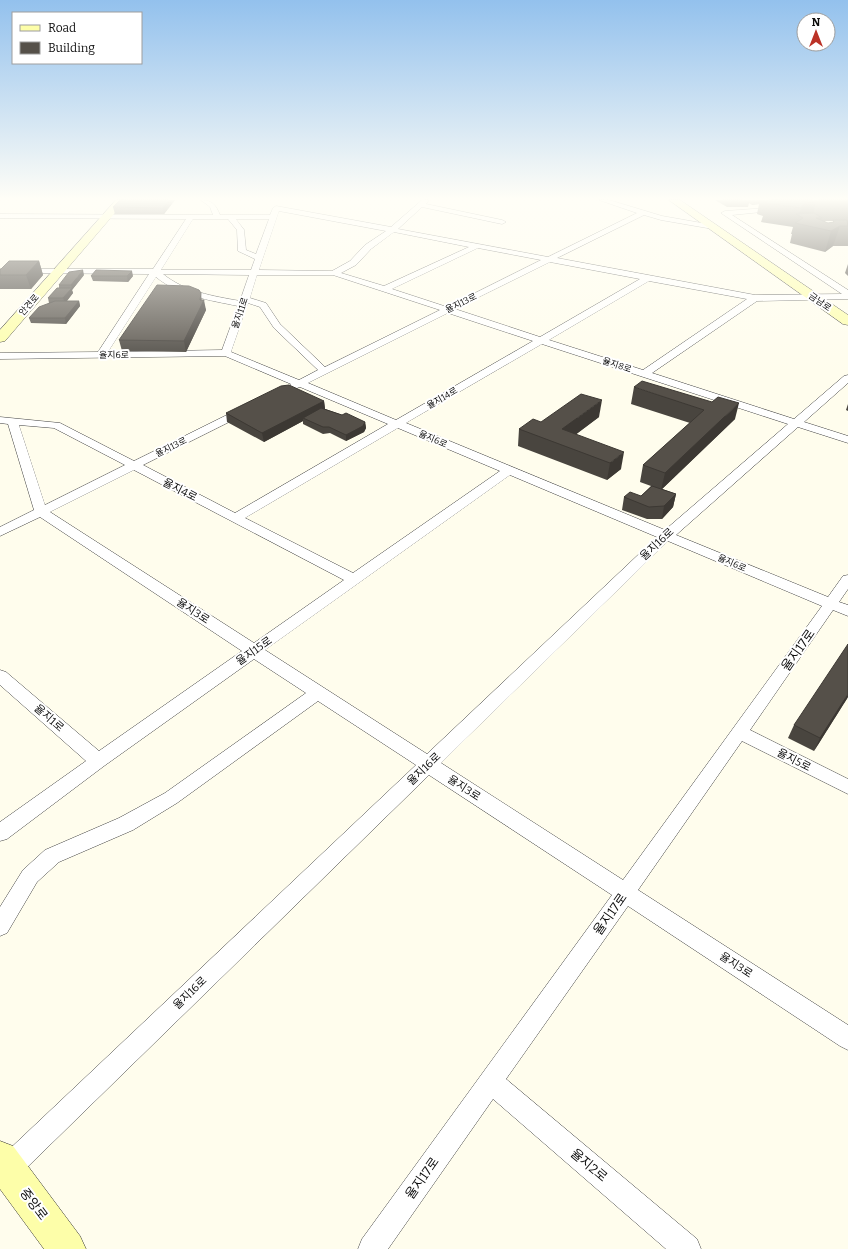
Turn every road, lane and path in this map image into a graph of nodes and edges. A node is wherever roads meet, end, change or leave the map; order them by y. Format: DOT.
graph roads {
  1 [pos="69,258"];
  2 [pos="164,258"];
  3 [pos="259,258"];
  4 [pos="357,258"];
  5 [pos="450,258"];
  6 [pos="545,258"];
  7 [pos="757,258"];
  8 [pos="793,258"];
  9 [pos="549,259"];
  10 [pos="0,271"];
  11 [pos="58,271"];
  12 [pos="155,272"];
  13 [pos="254,272"];
  14 [pos="334,273"];
  15 [pos="648,278"];
  16 [pos="386,289"];
  17 [pos="848,295"];
  18 [pos="813,297"];
  19 [pos="755,298"];
  20 [pos="244,302"];
  21 [pos="448,310"];
  22 [pos="848,321"];
  23 [pos="0,338"];
  24 [pos="542,340"];
  25 [pos="226,353"];
  26 [pos="101,355"];
  27 [pos="0,356"];
  28 [pos="324,371"];
  29 [pos="644,374"];
  30 [pos="848,378"];
  31 [pos="299,384"];
  32 [pos="285,390"];
  33 [pos="251,407"];
  34 [pos="6,420"];
  35 [pos="796,423"];
  36 [pos="397,424"];
  37 [pos="848,440"];
  38 [pos="134,466"];
  39 [pos="509,470"];
  40 [pos="40,512"];
  41 [pos="235,518"];
  42 [pos="0,532"];
  43 [pos="666,536"];
  44 [pos="848,579"];
  45 [pos="354,580"];
  46 [pos="839,607"];
  47 [pos="253,651"];
  48 [pos="0,676"];
  49 [pos="318,693"];
  50 [pos="739,732"];
  51 [pos="98,761"];
  52 [pos="428,765"];
  53 [pos="848,787"];
  54 [pos="0,833"];
  55 [pos="625,893"];
  56 [pos="0,926"];
  57 [pos="848,1038"];
  58 [pos="490,1082"];
  59 [pos="2,1168"];
  60 [pos="67,1249"];
  61 [pos="372,1249"];
  62 [pos="687,1249"];
  1 -- 11 [label="street, 안견로"];
  2 -- 12 [label="street"];
  3 -- 13 [label="street, 율지11로"];
  4 -- 14 [label="street"];
  5 -- 16 [label="street"];
  6 -- 9 [label="street"];
  7 -- 18 [label="street, 금남로"];
  8 -- 17 [label="street"];
  9 -- 15 [label="street"];
  9 -- 21 [label="street, 율지13로"];
  10 -- 11 [label="street, 율지8로"];
  11 -- 12 [label="street, 율지8로"];
  11 -- 23 [label="street, 안견로"];
  12 -- 13 [label="street, 율지8로"];
  12 -- 20 [label="street"];
  12 -- 26 [label="street"];
  13 -- 14 [label="street, 율지8로"];
  13 -- 20 [label="street, 율지11로"];
  14 -- 16 [label="street, 율지8로"];
  15 -- 19 [label="street"];
  15 -- 24 [label="street, 율지14로"];
  16 -- 21 [label="street, 율지8로"];
  17 -- 18 [label="street"];
  18 -- 19 [label="street"];
  18 -- 22 [label="street, 금남로"];
  19 -- 29 [label="street"];
  20 -- 25 [label="street, 율지11로"];
  20 -- 28 [label="street"];
  21 -- 24 [label="street, 율지8로"];
  21 -- 28 [label="street, 율지13로"];
  24 -- 29 [label="street, 율지8로"];
  24 -- 36 [label="street, 율지14로"];
  25 -- 26 [label="street, 율지6로"];
  25 -- 31 [label="street, 율지6로"];
  26 -- 27 [label="street, 율지6로"];
  28 -- 31 [label="street, 율지13로"];
  29 -- 35 [label="street, 율지8로"];
  30 -- 35 [label="street, 율지16로"];
  31 -- 32 [label="street, 율지13로"];
  31 -- 36 [label="street, 율지6로"];
  33 -- 38 [label="street, 율지13로"];
  34 -- 38 [label="street, 율지4로"];
  34 -- 40 [label="street"];
  35 -- 37 [label="street, 율지8로"];
  35 -- 43 [label="street, 율지16로"];
  36 -- 39 [label="street, 율지6로"];
  36 -- 41 [label="street, 율지14로"];
  38 -- 40 [label="street, 율지13로"];
  38 -- 41 [label="street, 율지4로"];
  39 -- 43 [label="street, 율지6로"];
  39 -- 45 [label="street, 율지15로"];
  40 -- 42 [label="street, 율지13로"];
  40 -- 47 [label="street, 율지3로"];
  41 -- 45 [label="street, 율지4로"];
  43 -- 46 [label="street, 율지6로"];
  43 -- 52 [label="street, 율지16로"];
  44 -- 46 [label="street, 율지17로"];
  45 -- 47 [label="street, 율지15로"];
  46 -- 50 [label="street, 율지17로"];
  47 -- 49 [label="street, 율지3로"];
  47 -- 51 [label="street, 율지15로"];
  48 -- 51 [label="street, 율지1로"];
  49 -- 52 [label="street, 율지3로"];
  49 -- 56 [label="street"];
  50 -- 53 [label="street, 율지5로"];
  50 -- 55 [label="street, 율지17로"];
  51 -- 54 [label="street, 율지15로"];
  52 -- 55 [label="street, 율지3로"];
  52 -- 59 [label="street, 율지16로"];
  55 -- 57 [label="street, 율지3로"];
  55 -- 58 [label="street, 율지17로"];
  58 -- 61 [label="street, 율지17로"];
  58 -- 62 [label="street, 율지2로"];
  59 -- 60 [label="street, 중앙로"];
}
